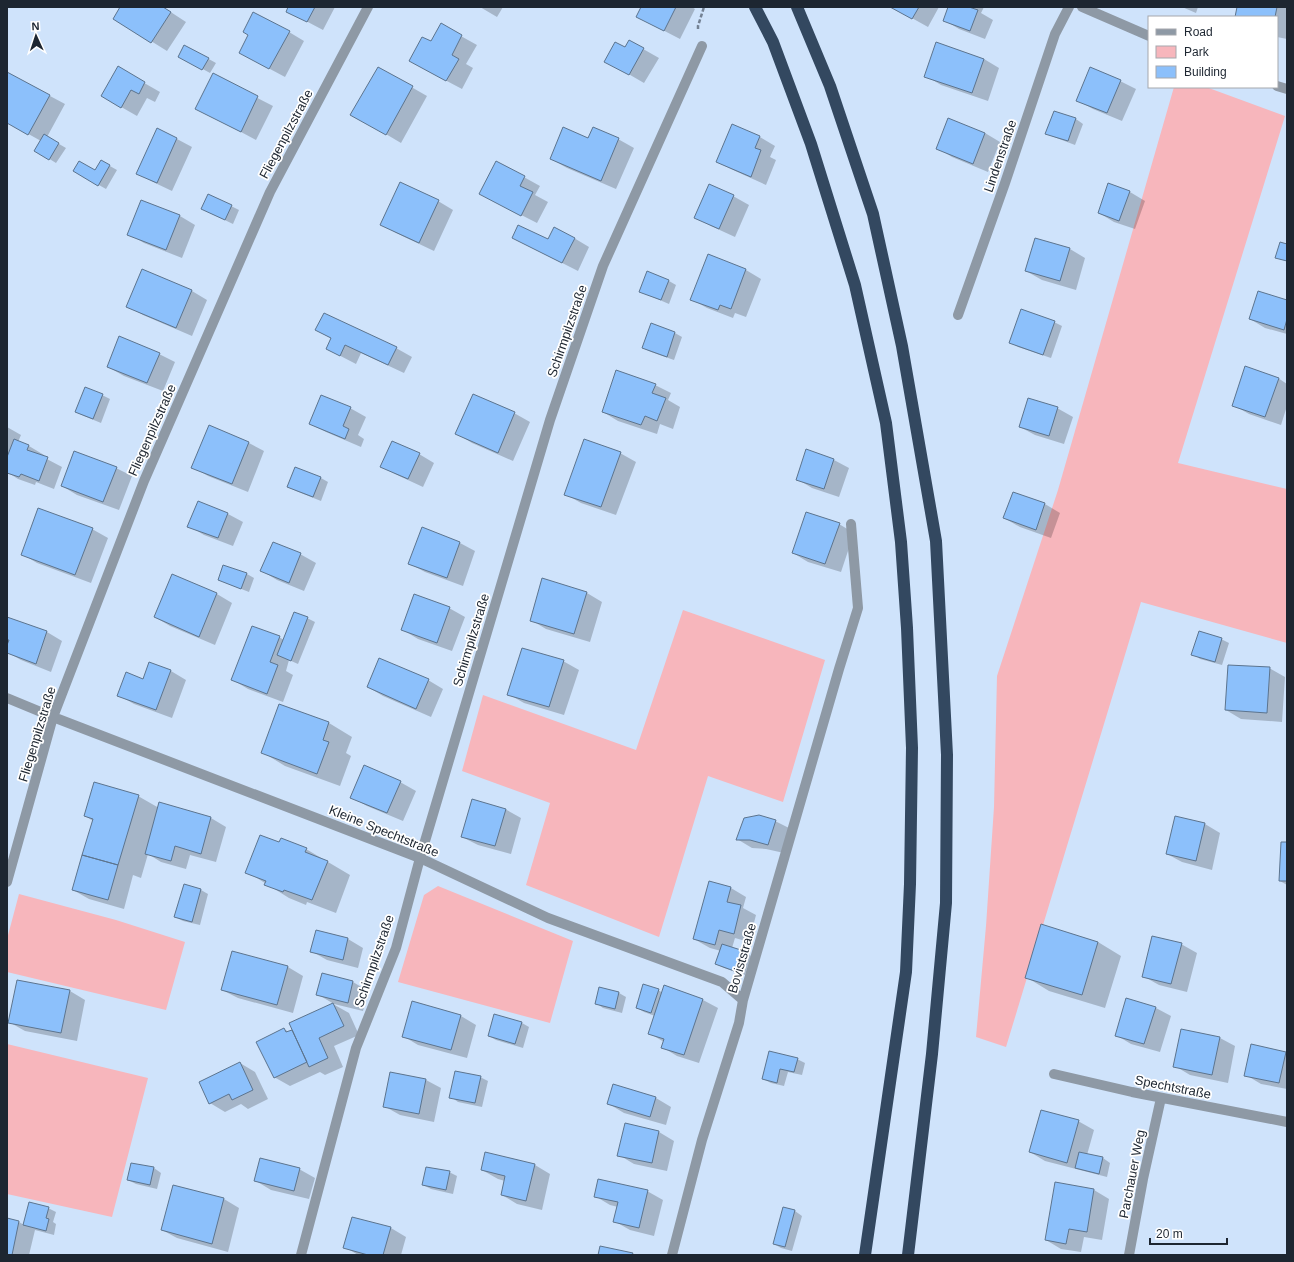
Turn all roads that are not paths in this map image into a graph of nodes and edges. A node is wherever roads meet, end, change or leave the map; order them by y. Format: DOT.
graph roads {
  1 [pos="368,7"];
  2 [pos="756,7"];
  3 [pos="796,7"];
  4 [pos="1069,7"];
  5 [pos="1082,7"];
  6 [pos="1148,36"];
  7 [pos="702,46"];
  8 [pos="958,315"];
  9 [pos="851,524"];
  10 [pos="7,698"];
  11 [pos="53,717"];
  12 [pos="420,858"];
  13 [pos="7,882"];
  14 [pos="744,1000"];
  15 [pos="1054,1074"];
  16 [pos="1161,1098"];
  17 [pos="1287,1122"];
  18 [pos="301,1255"];
  19 [pos="672,1255"];
  20 [pos="865,1255"];
  21 [pos="908,1255"];
  22 [pos="1129,1255"];
  1 -- 11 [label="street, Fliegenpilzstraße"];
  2 -- 20 [label="highway"];
  3 -- 21 [label="highway"];
  4 -- 8 [label="street, Lindenstraße"];
  5 -- 6 [label="street"];
  7 -- 12 [label="street, Schirmpilzstraße"];
  9 -- 14 [label="street, Boviststraße"];
  10 -- 11 [label="street, Kleine Spechtstraße"];
  11 -- 12 [label="street, Kleine Spechtstraße"];
  11 -- 13 [label="street, Fliegenpilzstraße"];
  12 -- 14 [label="street, Kleine Spechtstraße"];
  12 -- 18 [label="street, Schirmpilzstraße"];
  14 -- 19 [label="street, Boviststraße"];
  15 -- 16 [label="street, Spechtstraße"];
  16 -- 17 [label="street, Spechtstraße"];
  16 -- 22 [label="street, Parchauer Weg"];
}
